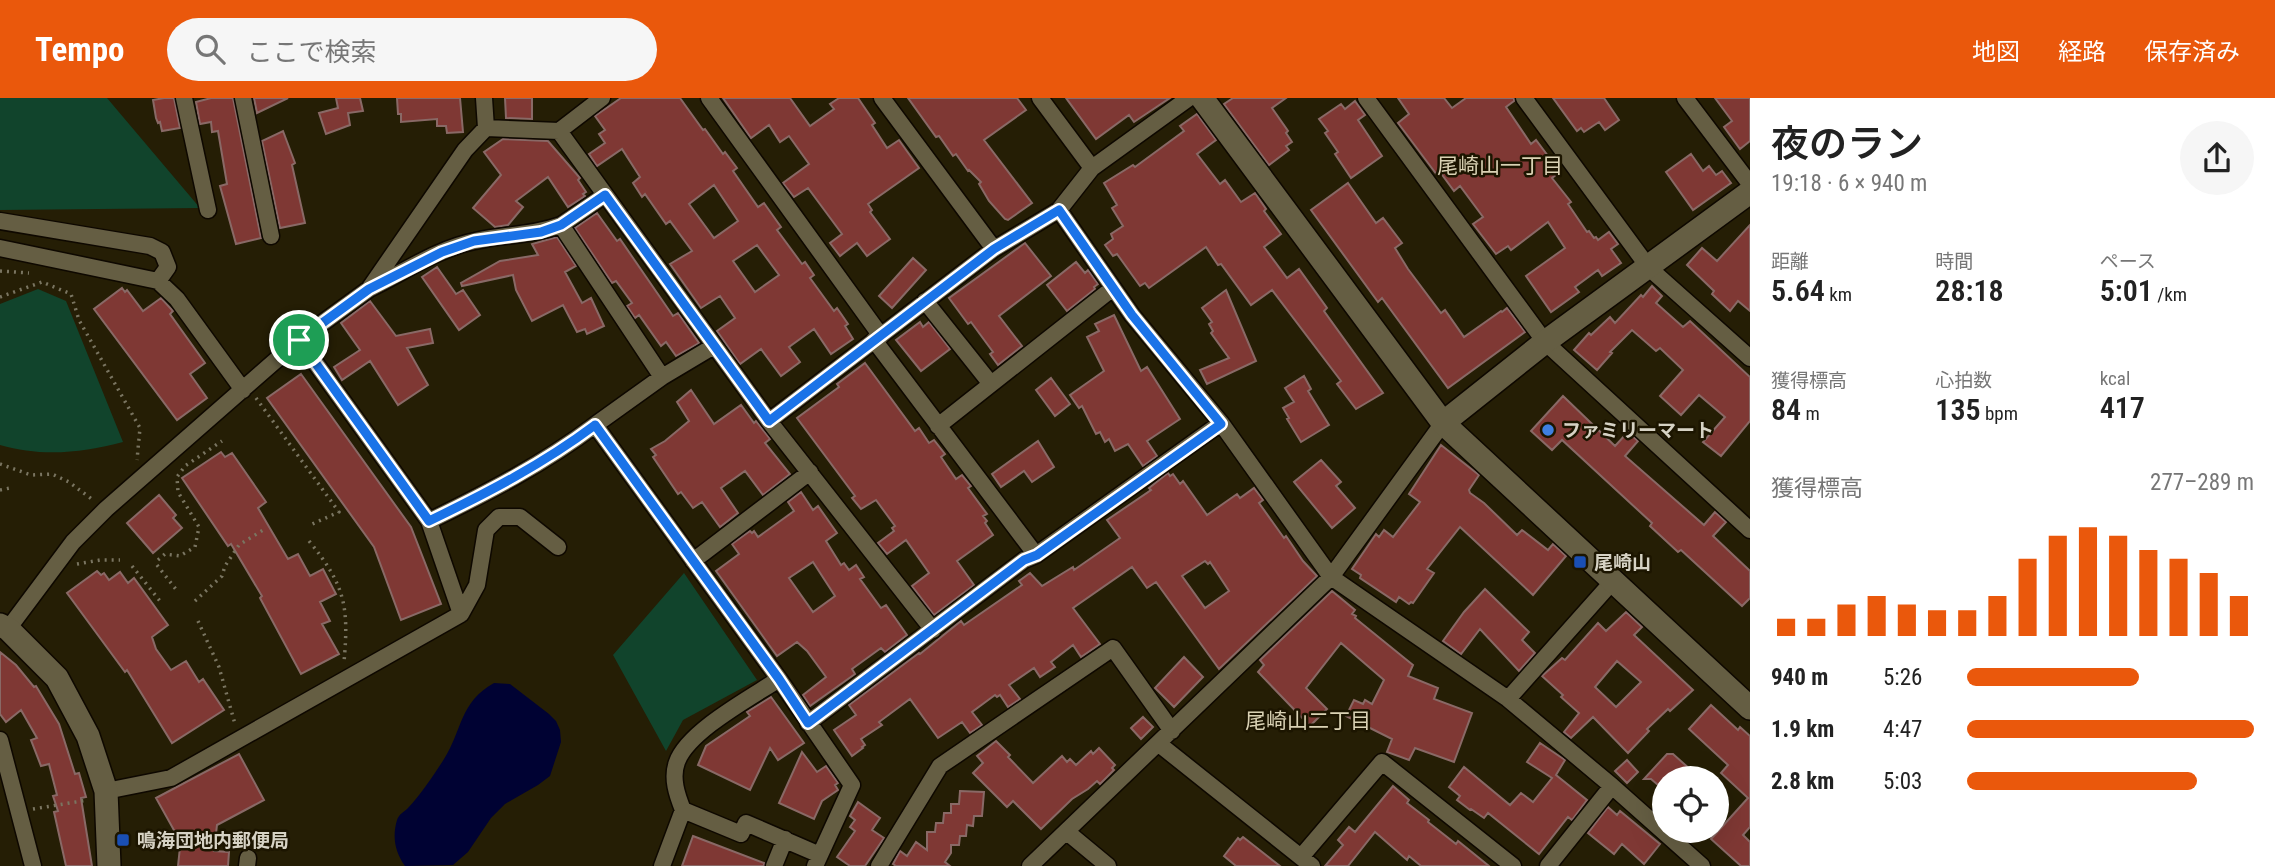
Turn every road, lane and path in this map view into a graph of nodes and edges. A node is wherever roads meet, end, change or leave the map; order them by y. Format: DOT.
graph roads {
  1 [pos="184,98"];
  2 [pos="243,98"];
  3 [pos="484,98"];
  4 [pos="602,98"];
  5 [pos="709,98"];
  6 [pos="883,98"];
  7 [pos="1040,98"];
  8 [pos="1189,98"];
  9 [pos="1202,98"];
  10 [pos="1366,98"];
  11 [pos="1524,98"];
  12 [pos="1685,98"];
  13 [pos="486,128"];
  14 [pos="559,131"];
  15 [pos="1092,168"];
  16 [pos="1750,184"];
  17 [pos="1750,192"];
  18 [pos="605,195"];
  19 [pos="208,210"];
  20 [pos="1059,210"];
  21 [pos="0,221"];
  22 [pos="561,225"];
  23 [pos="271,236"];
  24 [pos="0,248"];
  25 [pos="994,249"];
  26 [pos="1649,268"];
  27 [pos="158,281"];
  28 [pos="1113,288"];
  29 [pos="369,289"];
  30 [pos="0,297"];
  31 [pos="925,301"];
  32 [pos="877,338"];
  33 [pos="299,340"];
  34 [pos="1545,342"];
  35 [pos="714,346"];
  36 [pos="1750,358"];
  37 [pos="662,377"];
  38 [pos="991,384"];
  39 [pos="249,393"];
  40 [pos="769,421"];
  41 [pos="1443,423"];
  42 [pos="1221,424"];
  43 [pos="595,425"];
  44 [pos="938,426"];
  45 [pos="222,441"];
  46 [pos="0,464"];
  47 [pos="136,469"];
  48 [pos="810,472"];
  49 [pos="9,488"];
  50 [pos="0,490"];
  51 [pos="106,509"];
  52 [pos="429,521"];
  53 [pos="310,525"];
  54 [pos="263,530"];
  55 [pos="1750,530"];
  56 [pos="309,541"];
  57 [pos="558,547"];
  58 [pos="1037,555"];
  59 [pos="120,560"];
  60 [pos="693,561"];
  61 [pos="132,566"];
  62 [pos="52,569"];
  63 [pos="1331,578"];
  64 [pos="1614,581"];
  65 [pos="178,592"];
  66 [pos="160,601"];
  67 [pos="195,601"];
  68 [pos="461,614"];
  69 [pos="198,621"];
  70 [pos="4,627"];
  71 [pos="933,630"];
  72 [pos="343,667"];
  73 [pos="779,679"];
  74 [pos="1508,699"];
  75 [pos="1750,708"];
  76 [pos="808,723"];
  77 [pos="236,726"];
  78 [pos="1172,731"];
  79 [pos="0,740"];
  80 [pos="1159,744"];
  81 [pos="1612,786"];
  82 [pos="100,795"];
  83 [pos="682,810"];
  84 [pos="19,812"];
  85 [pos="1067,832"];
  86 [pos="785,839"];
  87 [pos="819,862"];
  88 [pos="1306,862"];
  89 [pos="33,866"];
  90 [pos="108,866"];
  91 [pos="662,866"];
  92 [pos="774,866"];
  93 [pos="878,866"];
  94 [pos="1030,866"];
  95 [pos="1108,866"];
  96 [pos="1514,866"];
  97 [pos="1548,866"];
  98 [pos="1702,866"];
  1 -- 19 [label="street"];
  2 -- 23 [label="street"];
  3 -- 13 [label="street"];
  4 -- 14 [label="street"];
  5 -- 32 [label="street"];
  6 -- 25 [label="street"];
  7 -- 15 [label="street"];
  8 -- 15 [label="street"];
  9 -- 41 [label="street"];
  10 -- 34 [label="street"];
  11 -- 26 [label="street"];
  12 -- 16 [label="street"];
  13 -- 14 [label="street"];
  13 -- 29 [label="street"];
  14 -- 18 [label="street"];
  15 -- 20 [label="street"];
  17 -- 26 [label="street"];
  18 -- 22 [label="street"];
  18 -- 35 [label="street"];
  20 -- 25 [label="street"];
  20 -- 28 [label="street"];
  21 -- 27 [label="street"];
  22 -- 29 [label="street"];
  22 -- 37 [label="street"];
  24 -- 27 [label="street"];
  25 -- 31 [label="street"];
  26 -- 34 [label="street"];
  26 -- 36 [label="street"];
  27 -- 39 [label="street"];
  28 -- 38 [label="street"];
  28 -- 42 [label="street"];
  29 -- 33 [label="street"];
  30 -- 47 [label="path"];
  31 -- 32 [label="street"];
  31 -- 38 [label="street"];
  32 -- 40 [label="street"];
  32 -- 44 [label="street"];
  33 -- 39 [label="street"];
  33 -- 52 [label="street"];
  34 -- 41 [label="street"];
  34 -- 55 [label="street"];
  35 -- 37 [label="street"];
  35 -- 40 [label="street"];
  37 -- 43 [label="street"];
  38 -- 44 [label="street"];
  39 -- 51 [label="street"];
  39 -- 53 [label="path"];
  40 -- 48 [label="street"];
  41 -- 63 [label="street"];
  41 -- 64 [label="street"];
  42 -- 58 [label="street"];
  42 -- 63 [label="street"];
  43 -- 52 [label="street"];
  43 -- 60 [label="street"];
  44 -- 58 [label="street"];
  45 -- 65 [label="path"];
  46 -- 51 [label="path"];
  48 -- 60 [label="street"];
  48 -- 71 [label="street"];
  49 -- 50 [label="path"];
  51 -- 62 [label="street"];
  52 -- 68 [label="street"];
  54 -- 67 [label="path"];
  56 -- 72 [label="path"];
  57 -- 68 [label="street"];
  58 -- 71 [label="street"];
  59 -- 62 [label="path"];
  60 -- 73 [label="street"];
  61 -- 66 [label="path"];
  62 -- 70 [label="street"];
  63 -- 74 [label="street"];
  63 -- 78 [label="street"];
  64 -- 74 [label="street"];
  64 -- 75 [label="street"];
  68 -- 82 [label="street"];
  69 -- 77 [label="path"];
  70 -- 82 [label="street"];
  71 -- 76 [label="street"];
  73 -- 76 [label="street"];
  73 -- 83 [label="street"];
  74 -- 81 [label="street"];
  76 -- 87 [label="street"];
  78 -- 80 [label="street"];
  78 -- 93 [label="street"];
  79 -- 84 [label="street"];
  80 -- 85 [label="street"];
  80 -- 88 [label="street"];
  81 -- 97 [label="street"];
  81 -- 98 [label="street"];
  82 -- 84 [label="path"];
  82 -- 90 [label="street"];
  83 -- 86 [label="street"];
  83 -- 91 [label="street"];
  84 -- 89 [label="street"];
  85 -- 94 [label="street"];
  85 -- 95 [label="street"];
  86 -- 87 [label="street"];
  86 -- 92 [label="street"];
  88 -- 96 [label="street"];
}
